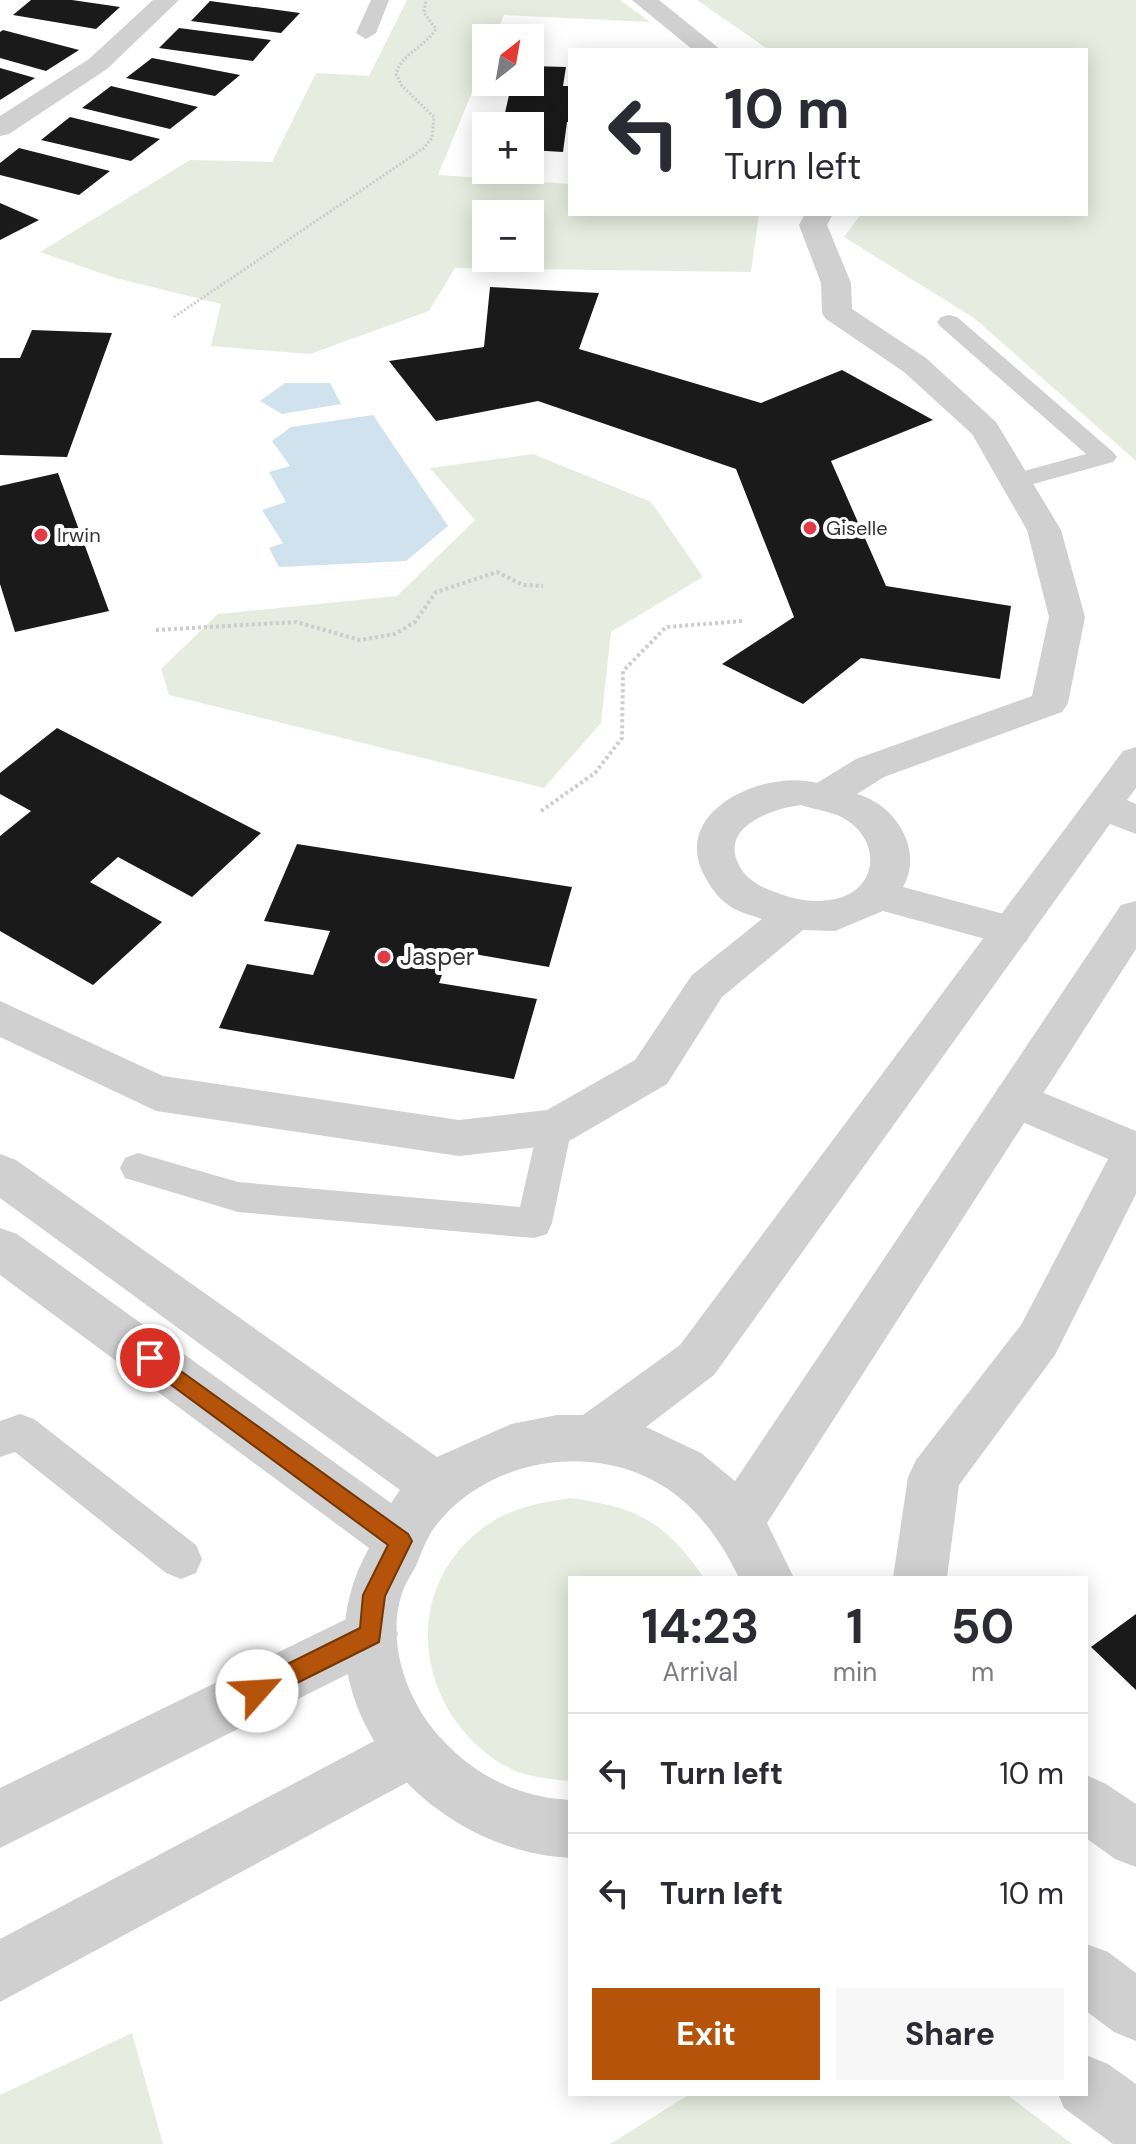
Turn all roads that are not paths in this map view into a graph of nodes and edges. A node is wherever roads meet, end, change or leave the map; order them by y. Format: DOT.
graph roads {
  1 [pos="167,0"];
  2 [pos="380,0"];
  3 [pos="644,0"];
  4 [pos="366,33"];
  5 [pos="706,48"];
  6 [pos="0,128"];
  7 [pos="818,216"];
  8 [pos="949,322"];
  9 [pos="1015,481"];
  10 [pos="1136,760"];
  11 [pos="826,795"];
  12 [pos="1120,812"];
  13 [pos="878,895"];
  14 [pos="1136,916"];
  15 [pos="792,917"];
  16 [pos="1011,931"];
  17 [pos="0,1018"];
  18 [pos="1015,1099"];
  19 [pos="555,1127"];
  20 [pos="1136,1150"];
  21 [pos="138,1168"];
  22 [pos="0,1173"];
  23 [pos="0,1248"];
  24 [pos="593,1438"];
  25 [pos="0,1439"];
  26 [pos="440,1489"];
  27 [pos="739,1520"];
  28 [pos="401,1541"];
  29 [pos="181,1559"];
  30 [pos="766,1576"];
  31 [pos="920,1576"];
  32 [pos="371,1634"];
  33 [pos="412,1749"];
  34 [pos="1088,1805"];
  35 [pos="0,1819"];
  36 [pos="568,1829"];
  37 [pos="1136,1838"];
  38 [pos="0,1972"];
  39 [pos="1088,1975"];
  40 [pos="1136,2010"];
  41 [pos="1088,2087"];
  42 [pos="1136,2122"];
  1 -- 6 [label="street"];
  2 -- 4 [label="lane"];
  3 -- 5 [label="street"];
  7 -- 9 [label="street"];
  8 -- 9 [label="lane"];
  9 -- 11 [label="street"];
  10 -- 12 [label="street"];
  11 -- 13 [label="street"];
  11 -- 15 [label="street"];
  12 -- 16 [label="street"];
  13 -- 15 [label="street"];
  13 -- 16 [label="street"];
  14 -- 18 [label="street"];
  15 -- 19 [label="street"];
  16 -- 24 [label="street"];
  17 -- 19 [label="street"];
  18 -- 20 [label="street"];
  18 -- 27 [label="street"];
  19 -- 21 [label="lane"];
  20 -- 31 [label="street"];
  22 -- 26 [label="street"];
  23 -- 28 [label="street"];
  24 -- 26 [label="street"];
  24 -- 27 [label="street"];
  25 -- 29 [label="lane"];
  26 -- 28 [label="street"];
  27 -- 30 [label="street"];
  28 -- 32 [label="street"];
  32 -- 33 [label="street"];
  32 -- 35 [label="street"];
  33 -- 36 [label="street"];
  33 -- 38 [label="street"];
  34 -- 37 [label="street"];
  39 -- 40 [label="street"];
  41 -- 42 [label="street"];
}
